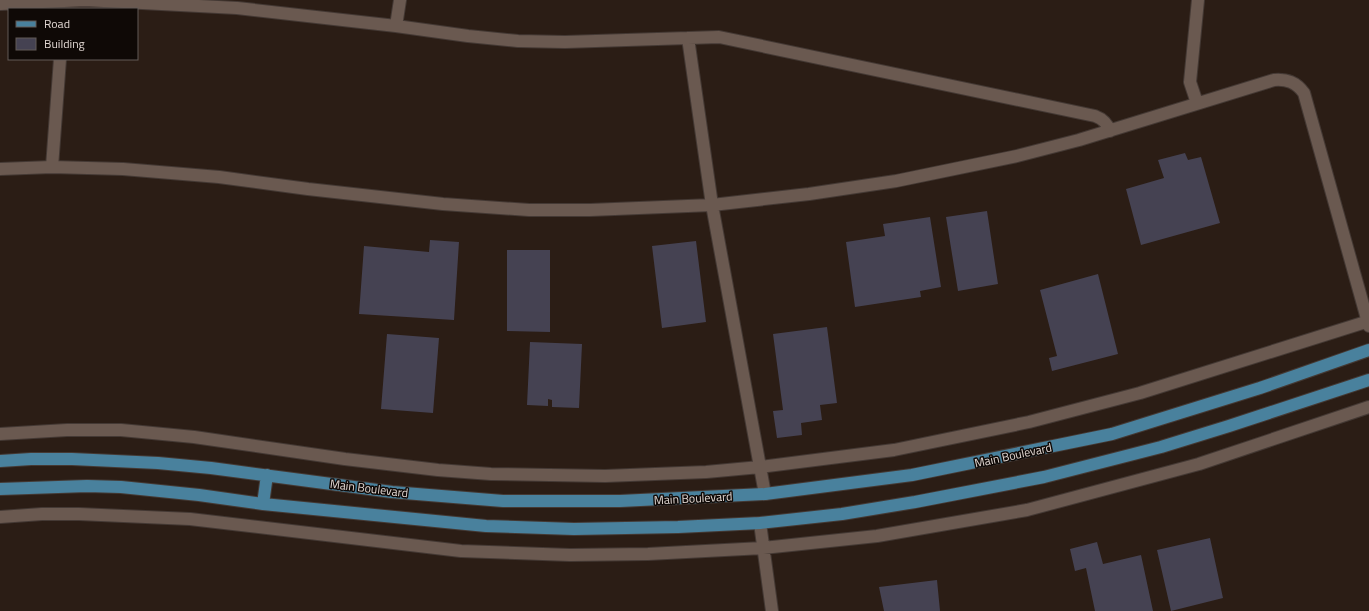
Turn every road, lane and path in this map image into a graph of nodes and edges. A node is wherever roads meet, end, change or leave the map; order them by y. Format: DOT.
graph roads {
  1 [pos="400,0"];
  2 [pos="1198,0"];
  3 [pos="65,3"];
  4 [pos="0,4"];
  5 [pos="237,4"];
  6 [pos="396,26"];
  7 [pos="688,38"];
  8 [pos="60,60"];
  9 [pos="1198,103"];
  10 [pos="1110,131"];
  11 [pos="52,167"];
  12 [pos="0,169"];
  13 [pos="712,206"];
  14 [pos="1369,322"];
  15 [pos="1369,350"];
  16 [pos="1369,380"];
  17 [pos="1369,406"];
  18 [pos="0,434"];
  19 [pos="0,461"];
  20 [pos="760,467"];
  21 [pos="267,475"];
  22 [pos="0,489"];
  23 [pos="765,494"];
  24 [pos="263,504"];
  25 [pos="0,517"];
  26 [pos="760,523"];
  27 [pos="763,548"];
  28 [pos="772,611"];
  1 -- 6 [label="street"];
  2 -- 9 [label="street"];
  3 -- 4 [label="street"];
  3 -- 5 [label="street"];
  5 -- 6 [label="street"];
  6 -- 7 [label="street"];
  7 -- 10 [label="street"];
  7 -- 13 [label="street"];
  8 -- 11 [label="street"];
  9 -- 10 [label="street"];
  9 -- 14 [label="street"];
  10 -- 13 [label="street"];
  11 -- 12 [label="street"];
  11 -- 13 [label="street"];
  13 -- 20 [label="street"];
  14 -- 20 [label="street"];
  15 -- 23 [label="main road, Main Boulevard"];
  16 -- 26 [label="main road"];
  17 -- 27 [label="street"];
  18 -- 20 [label="street"];
  19 -- 21 [label="main road, Main Boulevard"];
  20 -- 23 [label="street"];
  21 -- 23 [label="main road, Main Boulevard"];
  21 -- 24 [label="main road"];
  22 -- 24 [label="main road"];
  24 -- 26 [label="main road"];
  25 -- 27 [label="street"];
  26 -- 27 [label="street"];
  27 -- 28 [label="street"];
}
